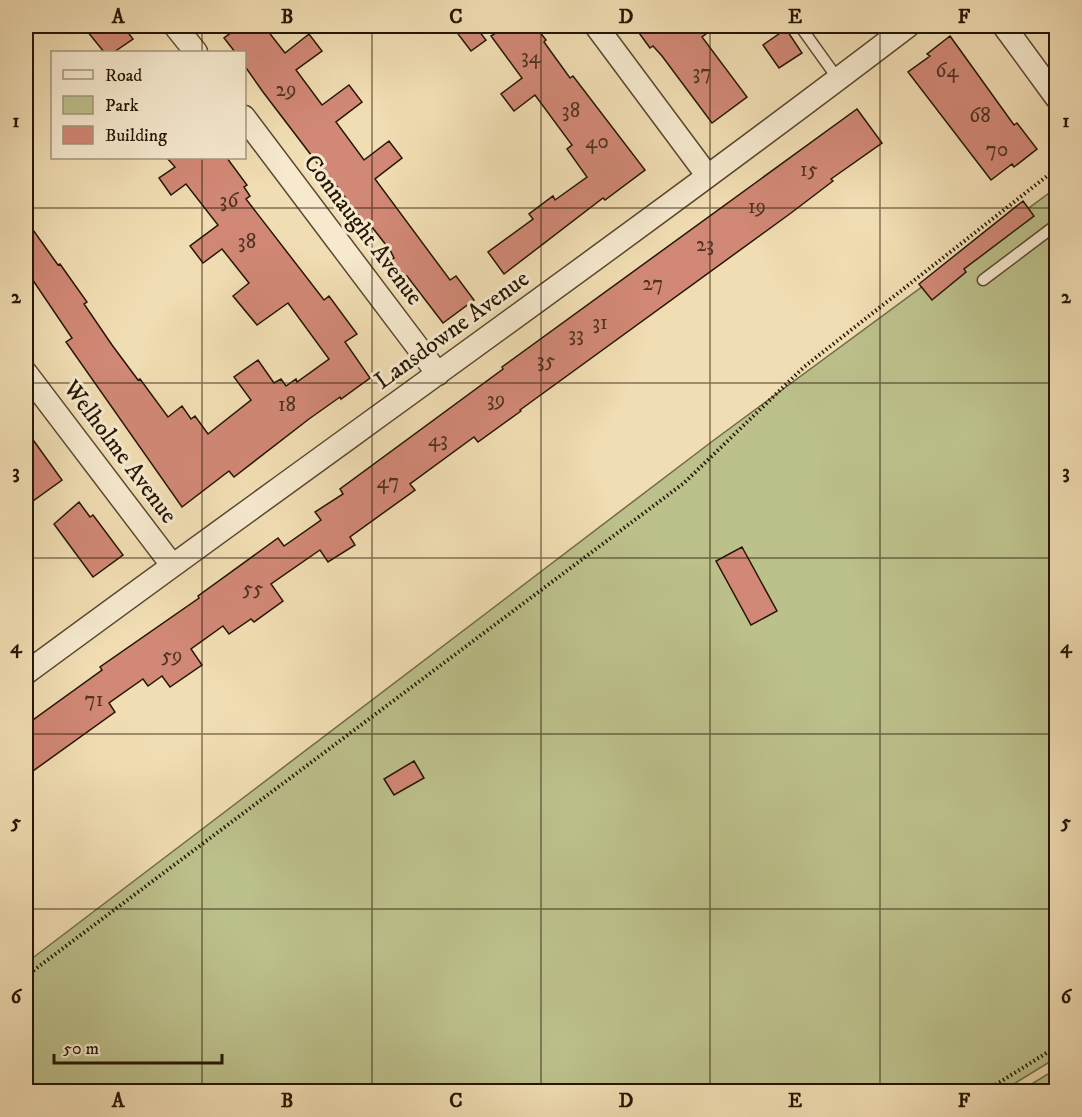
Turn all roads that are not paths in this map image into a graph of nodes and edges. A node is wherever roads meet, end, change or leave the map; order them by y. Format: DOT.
graph roads {
  1 [pos="175,26"];
  2 [pos="596,26"];
  3 [pos="800,26"];
  4 [pos="908,26"];
  5 [pos="1004,26"];
  6 [pos="195,51"];
  7 [pos="838,79"];
  8 [pos="1056,97"];
  9 [pos="246,120"];
  10 [pos="707,175"];
  11 [pos="1056,225"];
  12 [pos="983,280"];
  13 [pos="26,373"];
  14 [pos="438,374"];
  15 [pos="172,565"];
  16 [pos="26,673"];
  1 -- 6 [label="street"];
  2 -- 10 [label="street"];
  3 -- 7 [label="lane"];
  4 -- 7 [label="street, Lansdowne Avenue"];
  5 -- 8 [label="street"];
  7 -- 10 [label="street, Lansdowne Avenue"];
  9 -- 14 [label="street, Connaught Avenue"];
  10 -- 14 [label="street, Lansdowne Avenue"];
  11 -- 12 [label="lane"];
  13 -- 15 [label="street, Welholme Avenue"];
  14 -- 15 [label="street, Lansdowne Avenue"];
  15 -- 16 [label="street, Lansdowne Avenue"];
}
